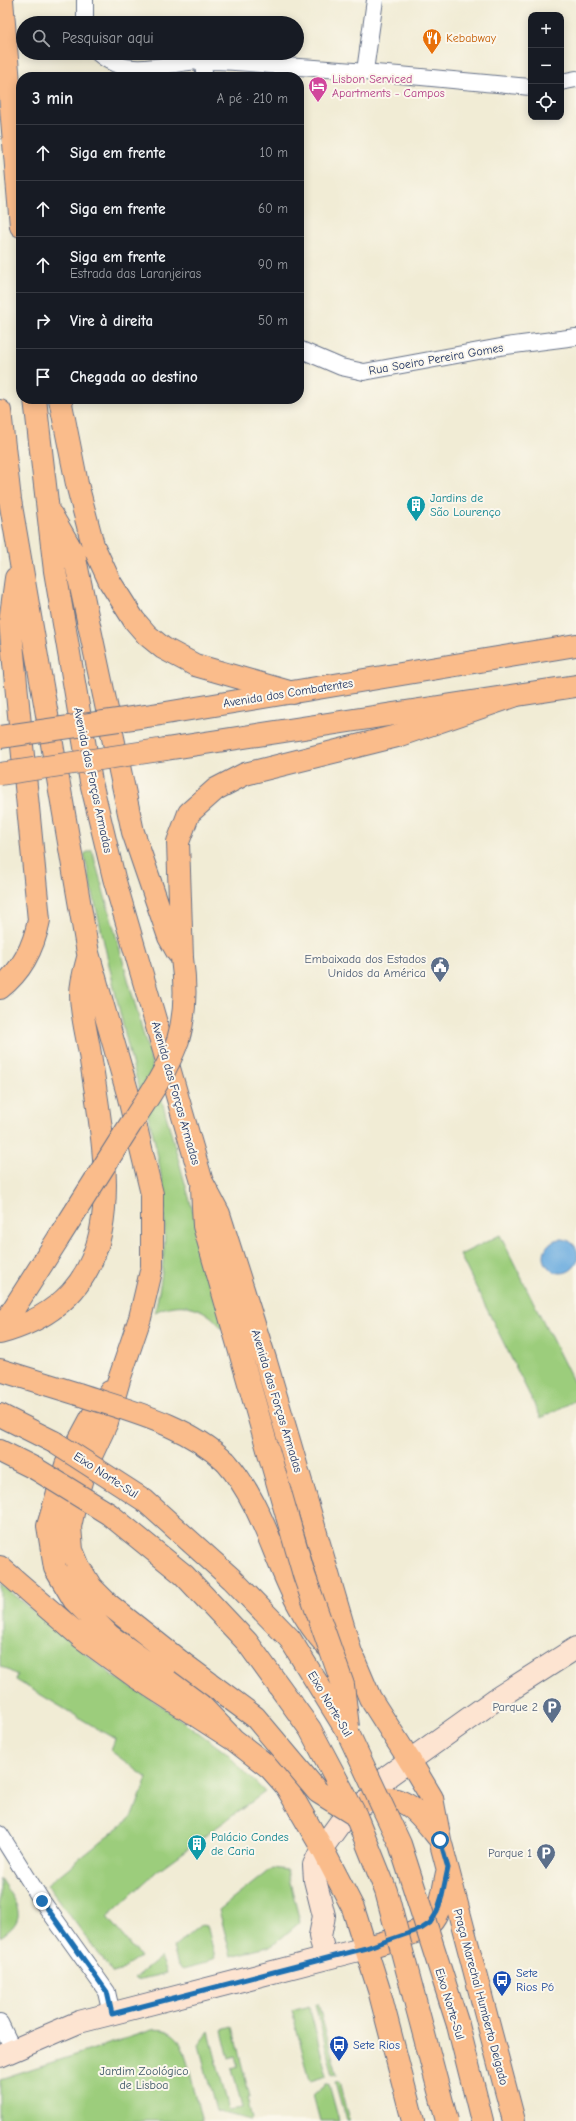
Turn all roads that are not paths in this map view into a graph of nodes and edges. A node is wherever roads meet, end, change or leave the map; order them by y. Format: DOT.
graph roads {
  1 [pos="2,0"];
  2 [pos="85,0"];
  3 [pos="374,0"];
  4 [pos="84,16"];
  5 [pos="107,60"];
  6 [pos="202,61"];
  7 [pos="365,70"];
  8 [pos="204,72"];
  9 [pos="576,79"];
  10 [pos="564,81"];
  11 [pos="528,87"];
  12 [pos="16,167"];
  13 [pos="576,337"];
  14 [pos="304,351"];
  15 [pos="36,404"];
  16 [pos="61,404"];
  17 [pos="0,411"];
  18 [pos="10,500"];
  19 [pos="48,508"];
  20 [pos="0,528"];
  21 [pos="19,557"];
  22 [pos="576,645"];
  23 [pos="576,686"];
  24 [pos="293,693"];
  25 [pos="514,696"];
  26 [pos="0,737"];
  27 [pos="0,774"];
  28 [pos="181,948"];
  29 [pos="88,953"];
  30 [pos="0,988"];
  31 [pos="202,1182"];
  32 [pos="0,1330"];
  33 [pos="0,1333"];
  34 [pos="0,1370"];
  35 [pos="119,1380"];
  36 [pos="0,1415"];
  37 [pos="0,1451"];
  38 [pos="0,1567"];
  39 [pos="576,1648"];
  40 [pos="370,1698"];
  41 [pos="348,1732"];
  42 [pos="234,1740"];
  43 [pos="410,1761"];
  44 [pos="363,1808"];
  45 [pos="0,1834"];
  46 [pos="440,1840"];
  47 [pos="322,1848"];
  48 [pos="448,1868"];
  49 [pos="366,1948"];
  50 [pos="333,1957"];
  51 [pos="112,2014"];
  52 [pos="0,2023"];
  53 [pos="7,2053"];
  54 [pos="413,2121"];
  55 [pos="447,2121"];
  56 [pos="482,2121"];
  57 [pos="514,2121"];
  1 -- 12 [label="main road"];
  2 -- 4 [label="street"];
  3 -- 7 [label="street"];
  5 -- 6 [label="street"];
  6 -- 7 [label="street"];
  6 -- 8 [label="street"];
  7 -- 11 [label="street"];
  9 -- 10 [label="street"];
  13 -- 14 [label="street, Rua Soeiro Pereira Gomes"];
  15 -- 19 [label="main road, Avenida das Forças Armadas"];
  16 -- 24 [label="main road"];
  17 -- 18 [label="main road"];
  18 -- 20 [label="main road"];
  18 -- 21 [label="main road"];
  19 -- 28 [label="main road"];
  19 -- 31 [label="main road, Avenida das Forças Armadas"];
  21 -- 29 [label="main road"];
  21 -- 30 [label="main road"];
  22 -- 24 [label="main road, Avenida dos Combatentes"];
  23 -- 25 [label="main road"];
  24 -- 26 [label="main road, Avenida dos Combatentes, bridge"];
  25 -- 27 [label="main road, bridge"];
  25 -- 28 [label="main road"];
  28 -- 32 [label="main road, bridge"];
  29 -- 33 [label="main road"];
  29 -- 35 [label="main road"];
  31 -- 40 [label="main road, Avenida das Forças Armadas"];
  31 -- 41 [label="main road, bridge"];
  34 -- 40 [label="main road, bridge"];
  35 -- 42 [label="main road"];
  35 -- 44 [label="main road, bridge"];
  36 -- 41 [label="main road, Eixo Norte-Sul, bridge"];
  37 -- 44 [label="main road, bridge"];
  38 -- 42 [label="main road"];
  39 -- 43 [label="main road"];
  40 -- 43 [label="main road, Avenida das Forças Armadas"];
  41 -- 56 [label="main road, Eixo Norte-Sul, bridge"];
  42 -- 47 [label="main road"];
  43 -- 44 [label="main road"];
  43 -- 46 [label="main road, Praça Marechal Humberto Delgado"];
  44 -- 46 [label="main road"];
  44 -- 47 [label="main road"];
  44 -- 55 [label="main road, bridge"];
  45 -- 51 [label="street"];
  46 -- 48 [label="main road, Praça Marechal Humberto Delgado"];
  47 -- 49 [label="main road"];
  47 -- 50 [label="main road"];
  48 -- 49 [label="main road"];
  48 -- 57 [label="main road, Praça Marechal Humberto Delgado"];
  49 -- 50 [label="main road"];
  49 -- 54 [label="main road"];
  50 -- 51 [label="main road"];
  51 -- 53 [label="main road"];
  52 -- 53 [label="street"];
}
